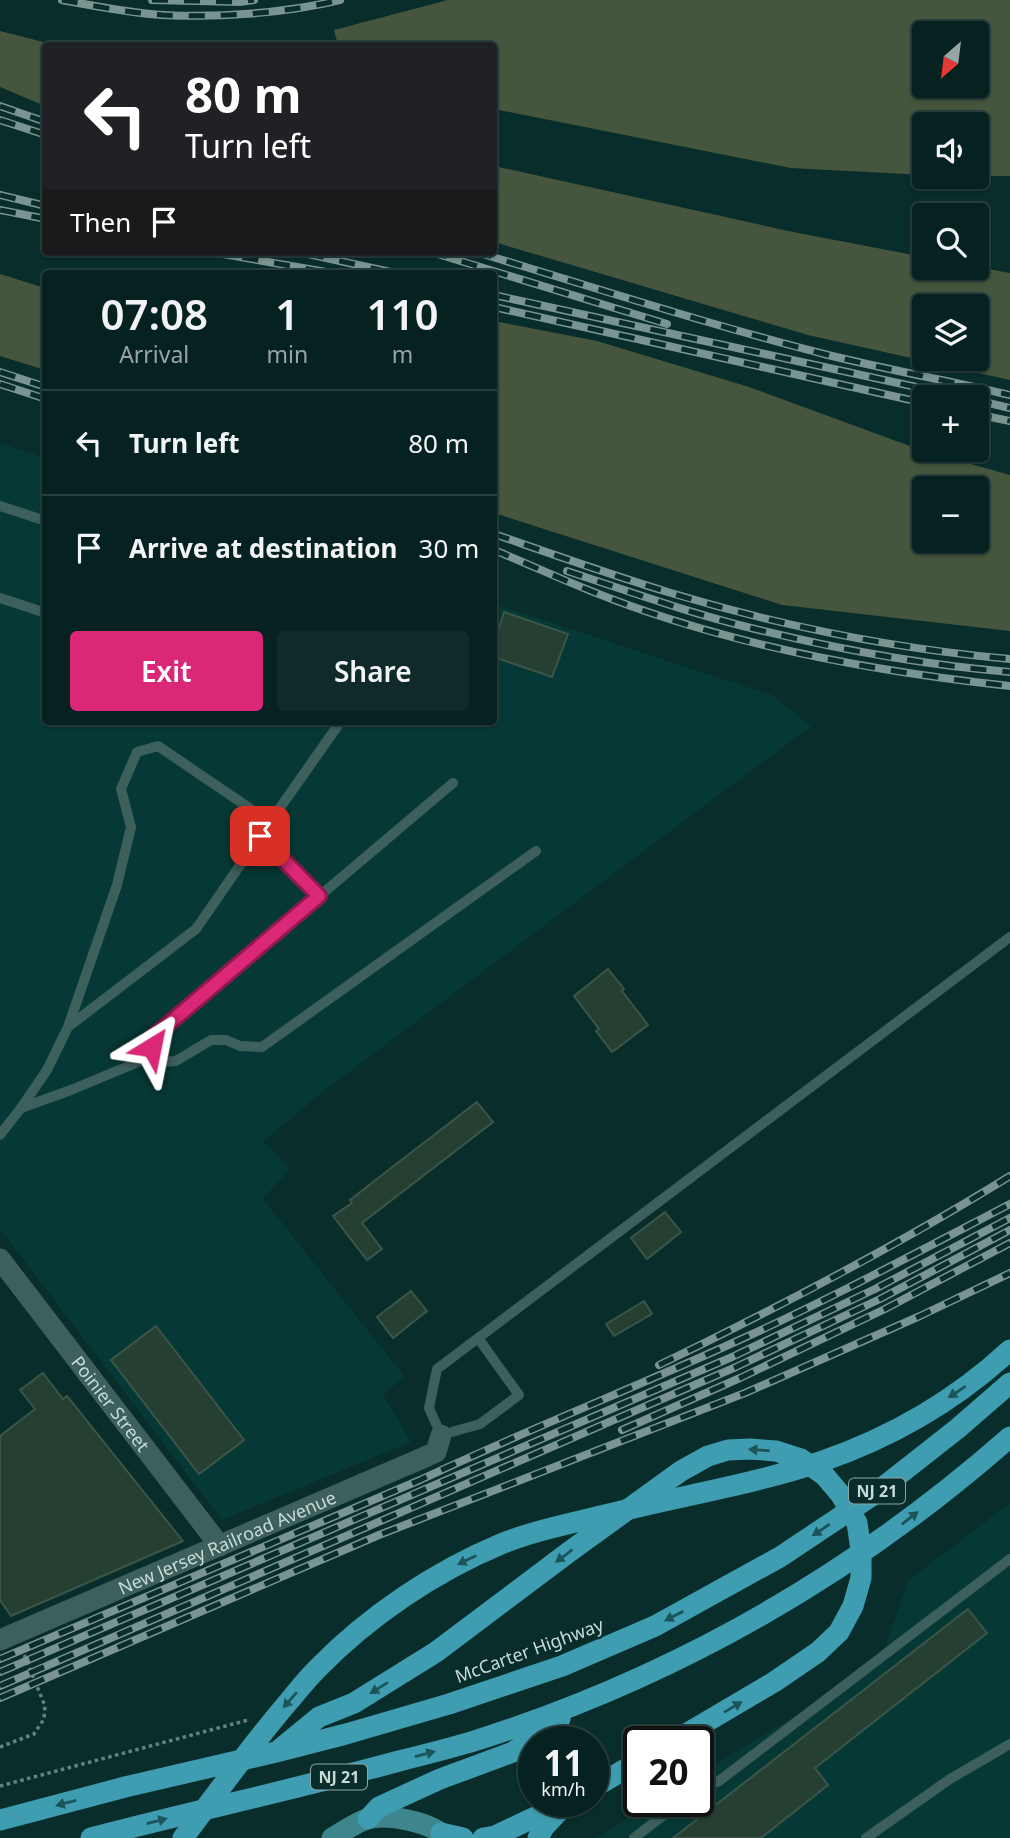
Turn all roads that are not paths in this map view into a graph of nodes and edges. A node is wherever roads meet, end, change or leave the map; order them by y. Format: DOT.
graph roads {
  1 [pos="0,506"];
  2 [pos="42,520"];
  3 [pos="0,598"];
  4 [pos="42,612"];
  5 [pos="338,725"];
  6 [pos="453,783"];
  7 [pos="270,821"];
  8 [pos="260,836"];
  9 [pos="536,851"];
  10 [pos="319,896"];
  11 [pos="1010,937"];
  12 [pos="68,1027"];
  13 [pos="148,1058"];
  14 [pos="21,1108"];
  15 [pos="0,1135"];
  16 [pos="0,1259"];
  17 [pos="478,1338"];
  18 [pos="1010,1350"];
  19 [pos="1010,1383"];
  20 [pos="441,1435"];
  21 [pos="1010,1437"];
  22 [pos="220,1546"];
  23 [pos="1010,1559"];
  24 [pos="5,1637"];
  25 [pos="583,1703"];
  26 [pos="700,1726"];
  27 [pos="1010,1744"];
  28 [pos="276,1752"];
  29 [pos="714,1783"];
  30 [pos="536,1817"];
  31 [pos="554,1817"];
  32 [pos="661,1817"];
  33 [pos="368,1819"];
  34 [pos="0,1821"];
  35 [pos="444,1835"];
  36 [pos="91,1838"];
  37 [pos="183,1838"];
  38 [pos="332,1838"];
  39 [pos="463,1838"];
  40 [pos="483,1838"];
  41 [pos="538,1838"];
  42 [pos="634,1838"];
  43 [pos="866,1838"];
  1 -- 2 [label="lane"];
  3 -- 4 [label="lane"];
  5 -- 7 [label="lane"];
  6 -- 10 [label="lane"];
  7 -- 8 [label="lane"];
  7 -- 12 [label="lane"];
  8 -- 10 [label="lane"];
  8 -- 12 [label="lane"];
  9 -- 13 [label="lane"];
  10 -- 13 [label="lane"];
  11 -- 17 [label="lane"];
  12 -- 14 [label="lane"];
  13 -- 14 [label="lane"];
  14 -- 15 [label="lane"];
  16 -- 22 [label="street, Poinier Street"];
  17 -- 20 [label="lane"];
  17 -- 20 [label="lane"];
  18 -- 37 [label="highway, one-way"];
  19 -- 28 [label="highway, McCarter Highway / NJ 21, one-way"];
  20 -- 22 [label="street, New Jersey Railroad Avenue"];
  25 -- 21 [label="highway, NJ 21, one-way"];
  22 -- 24 [label="street, New Jersey Railroad Avenue"];
  23 -- 29 [label="lane"];
  25 -- 33 [label="highway"];
  36 -- 25 [label="highway, NJ 21, one-way"];
  26 -- 28 [label="highway, one-way"];
  27 -- 43 [label="lane"];
  28 -- 34 [label="highway, McCarter Highway / NJ 21, one-way"];
  30 -- 40 [label="highway"];
  31 -- 41 [label="highway"];
  32 -- 42 [label="lane"];
  33 -- 35 [label="main road"];
  33 -- 38 [label="main road"];
  35 -- 39 [label="highway"];
}
